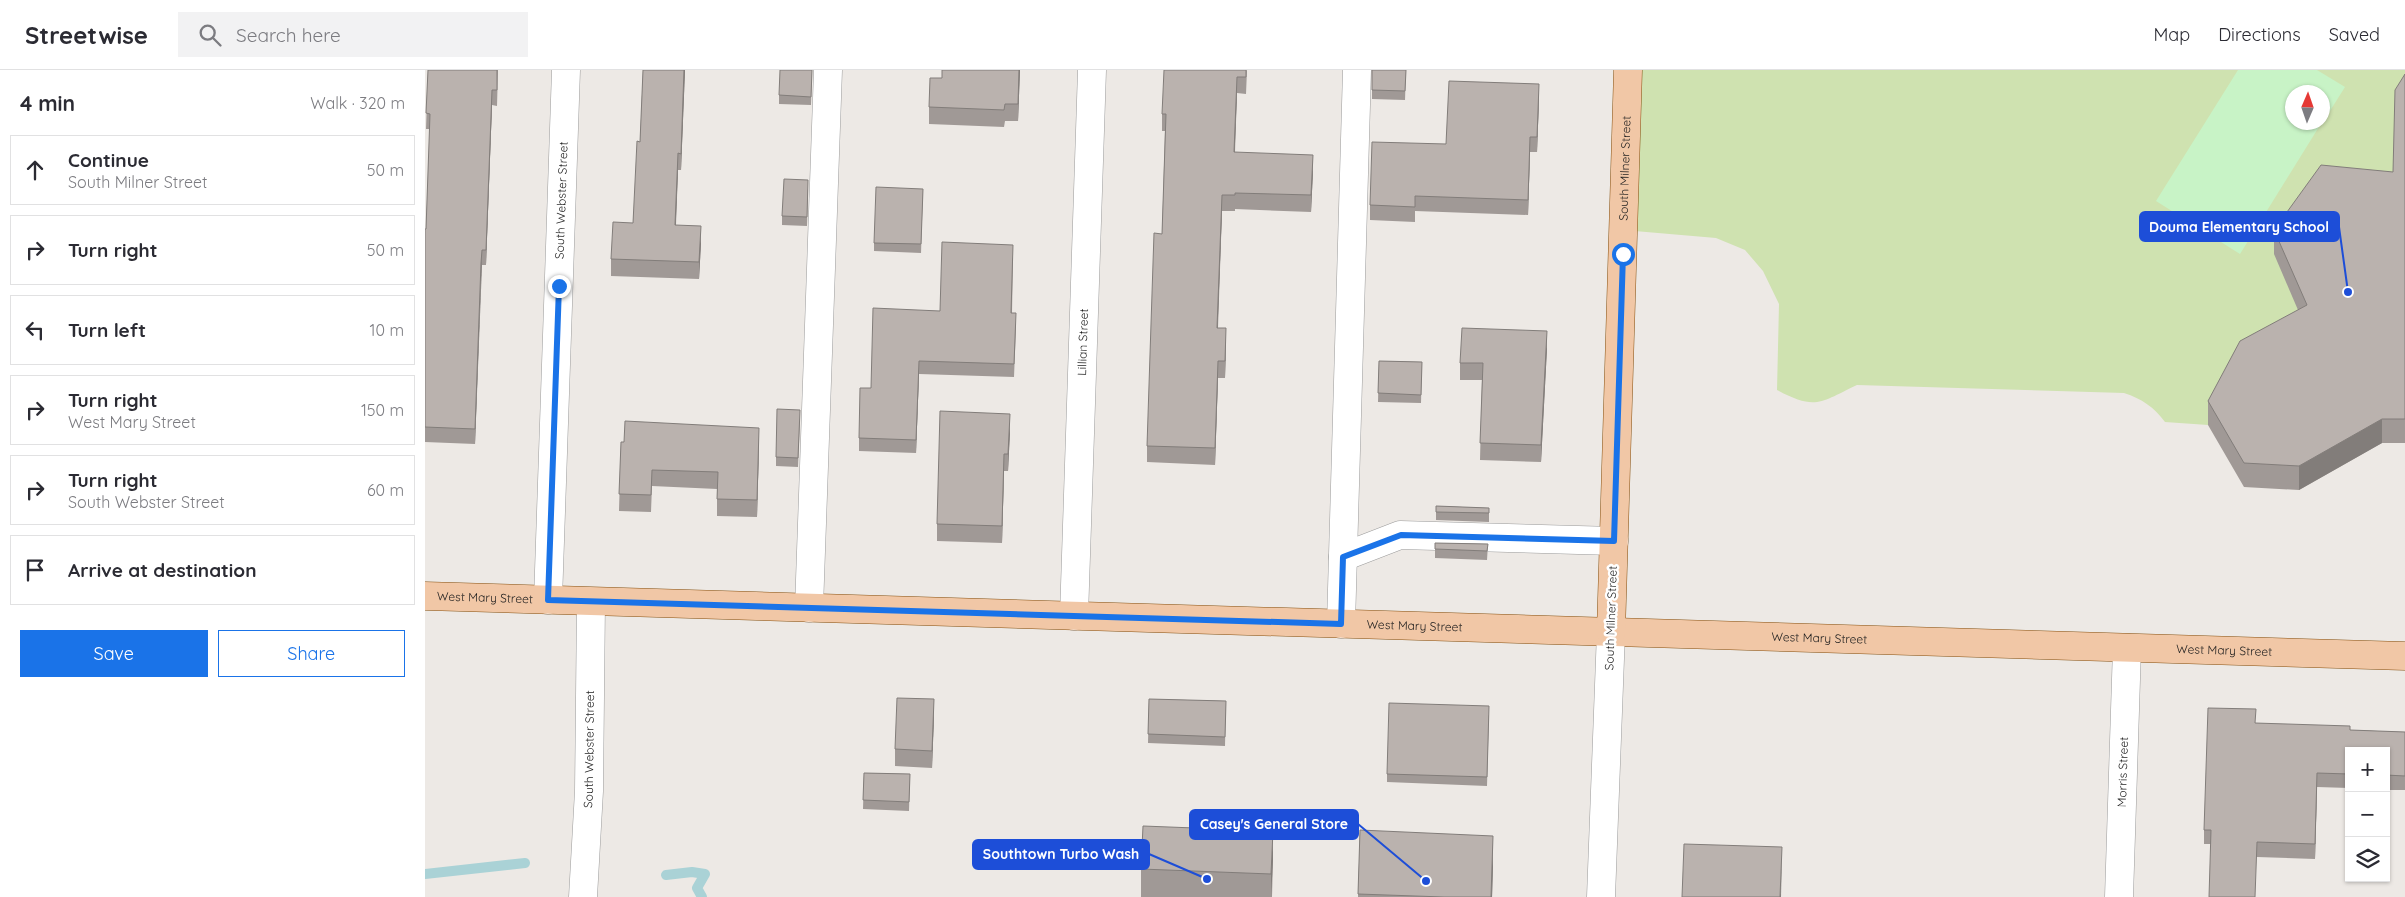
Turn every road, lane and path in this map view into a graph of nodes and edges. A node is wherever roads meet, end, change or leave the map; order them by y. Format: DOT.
graph roads {
  1 [pos="566,70"];
  2 [pos="828,70"];
  3 [pos="1092,70"];
  4 [pos="1357,70"];
  5 [pos="1628,70"];
  6 [pos="1614,541"];
  7 [pos="1343,557"];
  8 [pos="425,596"];
  9 [pos="548,600"];
  10 [pos="591,602"];
  11 [pos="809,608"];
  12 [pos="1074,616"];
  13 [pos="1341,624"];
  14 [pos="1611,632"];
  15 [pos="2127,648"];
  16 [pos="2405,656"];
  17 [pos="583,897"];
  18 [pos="1601,897"];
  19 [pos="2119,897"];
  1 -- 9 [label="street, South Webster Street"];
  2 -- 11 [label="street"];
  3 -- 12 [label="street, Lillian Street"];
  4 -- 7 [label="street"];
  5 -- 6 [label="main road, South Milner Street"];
  6 -- 7 [label="street"];
  6 -- 14 [label="main road, South Milner Street"];
  7 -- 13 [label="street"];
  8 -- 9 [label="main road, West Mary Street"];
  9 -- 10 [label="main road, West Mary Street"];
  10 -- 11 [label="main road, West Mary Street"];
  10 -- 17 [label="street, South Webster Street"];
  11 -- 12 [label="main road, West Mary Street"];
  12 -- 13 [label="main road, West Mary Street"];
  13 -- 14 [label="main road, West Mary Street"];
  14 -- 15 [label="main road, West Mary Street"];
  14 -- 18 [label="street, South Milner Street"];
  15 -- 16 [label="main road, West Mary Street"];
  15 -- 19 [label="street, Morris Street"];
}
